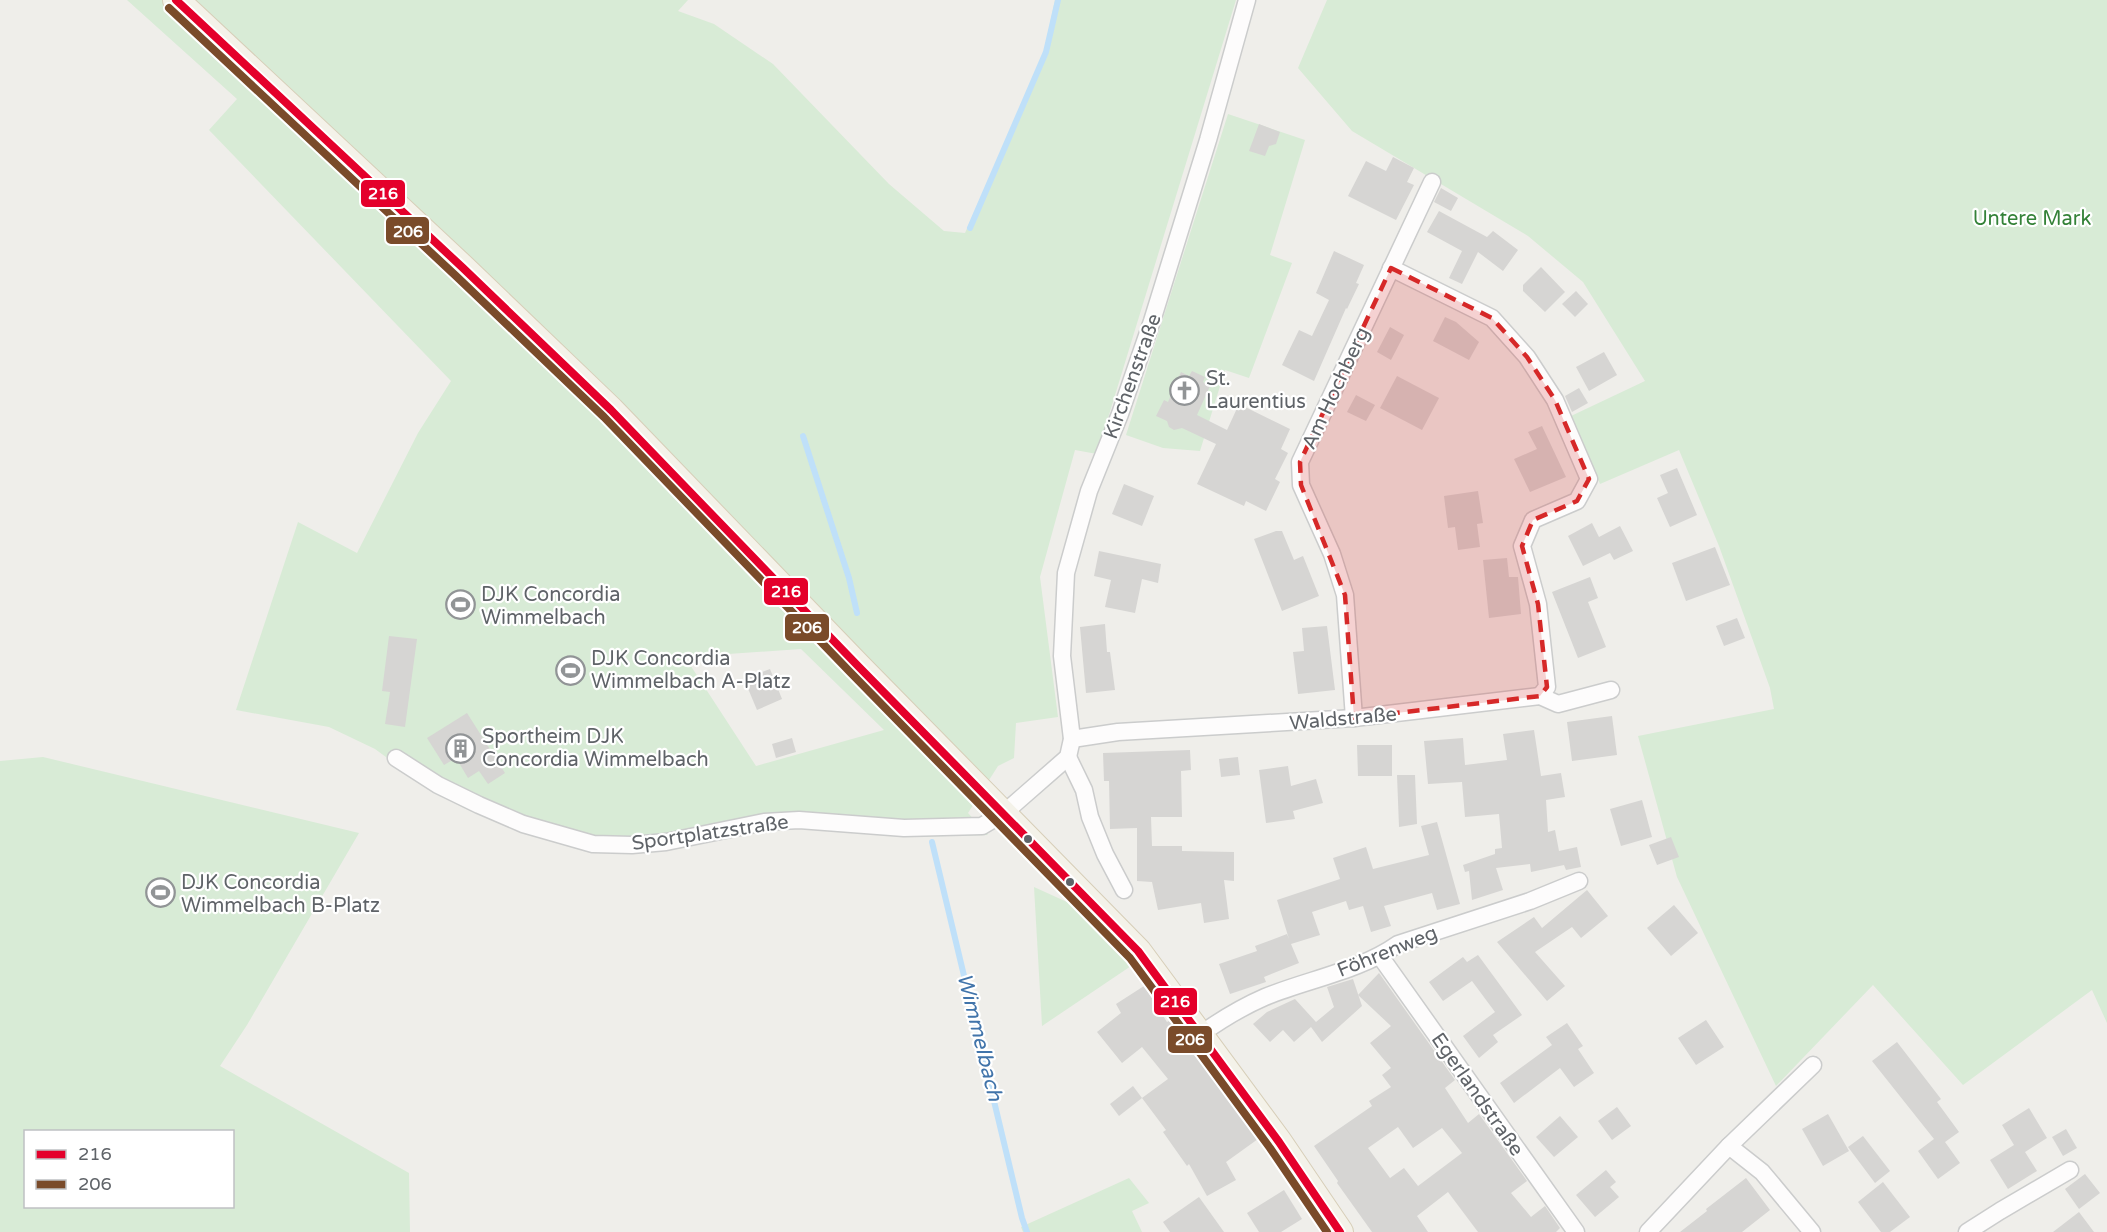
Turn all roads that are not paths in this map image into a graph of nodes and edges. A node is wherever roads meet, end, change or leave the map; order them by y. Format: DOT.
graph roads {
  1 [pos="176,0"];
  2 [pos="1246,0"];
  3 [pos="1432,182"];
  4 [pos="1391,268"];
  5 [pos="1611,690"];
  6 [pos="1540,696"];
  7 [pos="1354,718"];
  8 [pos="1072,739"];
  9 [pos="396,758"];
  10 [pos="1068,758"];
  11 [pos="1004,813"];
  12 [pos="1579,881"];
  13 [pos="1124,890"];
  14 [pos="1380,956"];
  15 [pos="1202,1034"];
  16 [pos="1813,1065"];
  17 [pos="1729,1146"];
  18 [pos="2070,1170"];
  19 [pos="1340,1232"];
  20 [pos="1576,1232"];
  21 [pos="1648,1232"];
  22 [pos="1812,1232"];
  23 [pos="1967,1232"];
  1 -- 11 [label="main road"];
  2 -- 8 [label="street, Kirchenstraße"];
  3 -- 4 [label="street, Am Hochberg"];
  4 -- 6 [label="street"];
  4 -- 7 [label="street, Am Hochberg"];
  5 -- 6 [label="street, Waldstraße"];
  6 -- 7 [label="street, Waldstraße"];
  7 -- 8 [label="street, Waldstraße"];
  8 -- 10 [label="street, Kirchenstraße"];
  9 -- 11 [label="street, Sportplatzstraße"];
  10 -- 11 [label="street"];
  10 -- 13 [label="street"];
  11 -- 15 [label="main road"];
  12 -- 14 [label="street, Föhrenweg"];
  14 -- 15 [label="street, Föhrenweg"];
  14 -- 20 [label="street, Egerlandstraße"];
  15 -- 19 [label="main road"];
  16 -- 17 [label="street"];
  17 -- 21 [label="street"];
  17 -- 22 [label="street"];
  18 -- 23 [label="street"];
}
